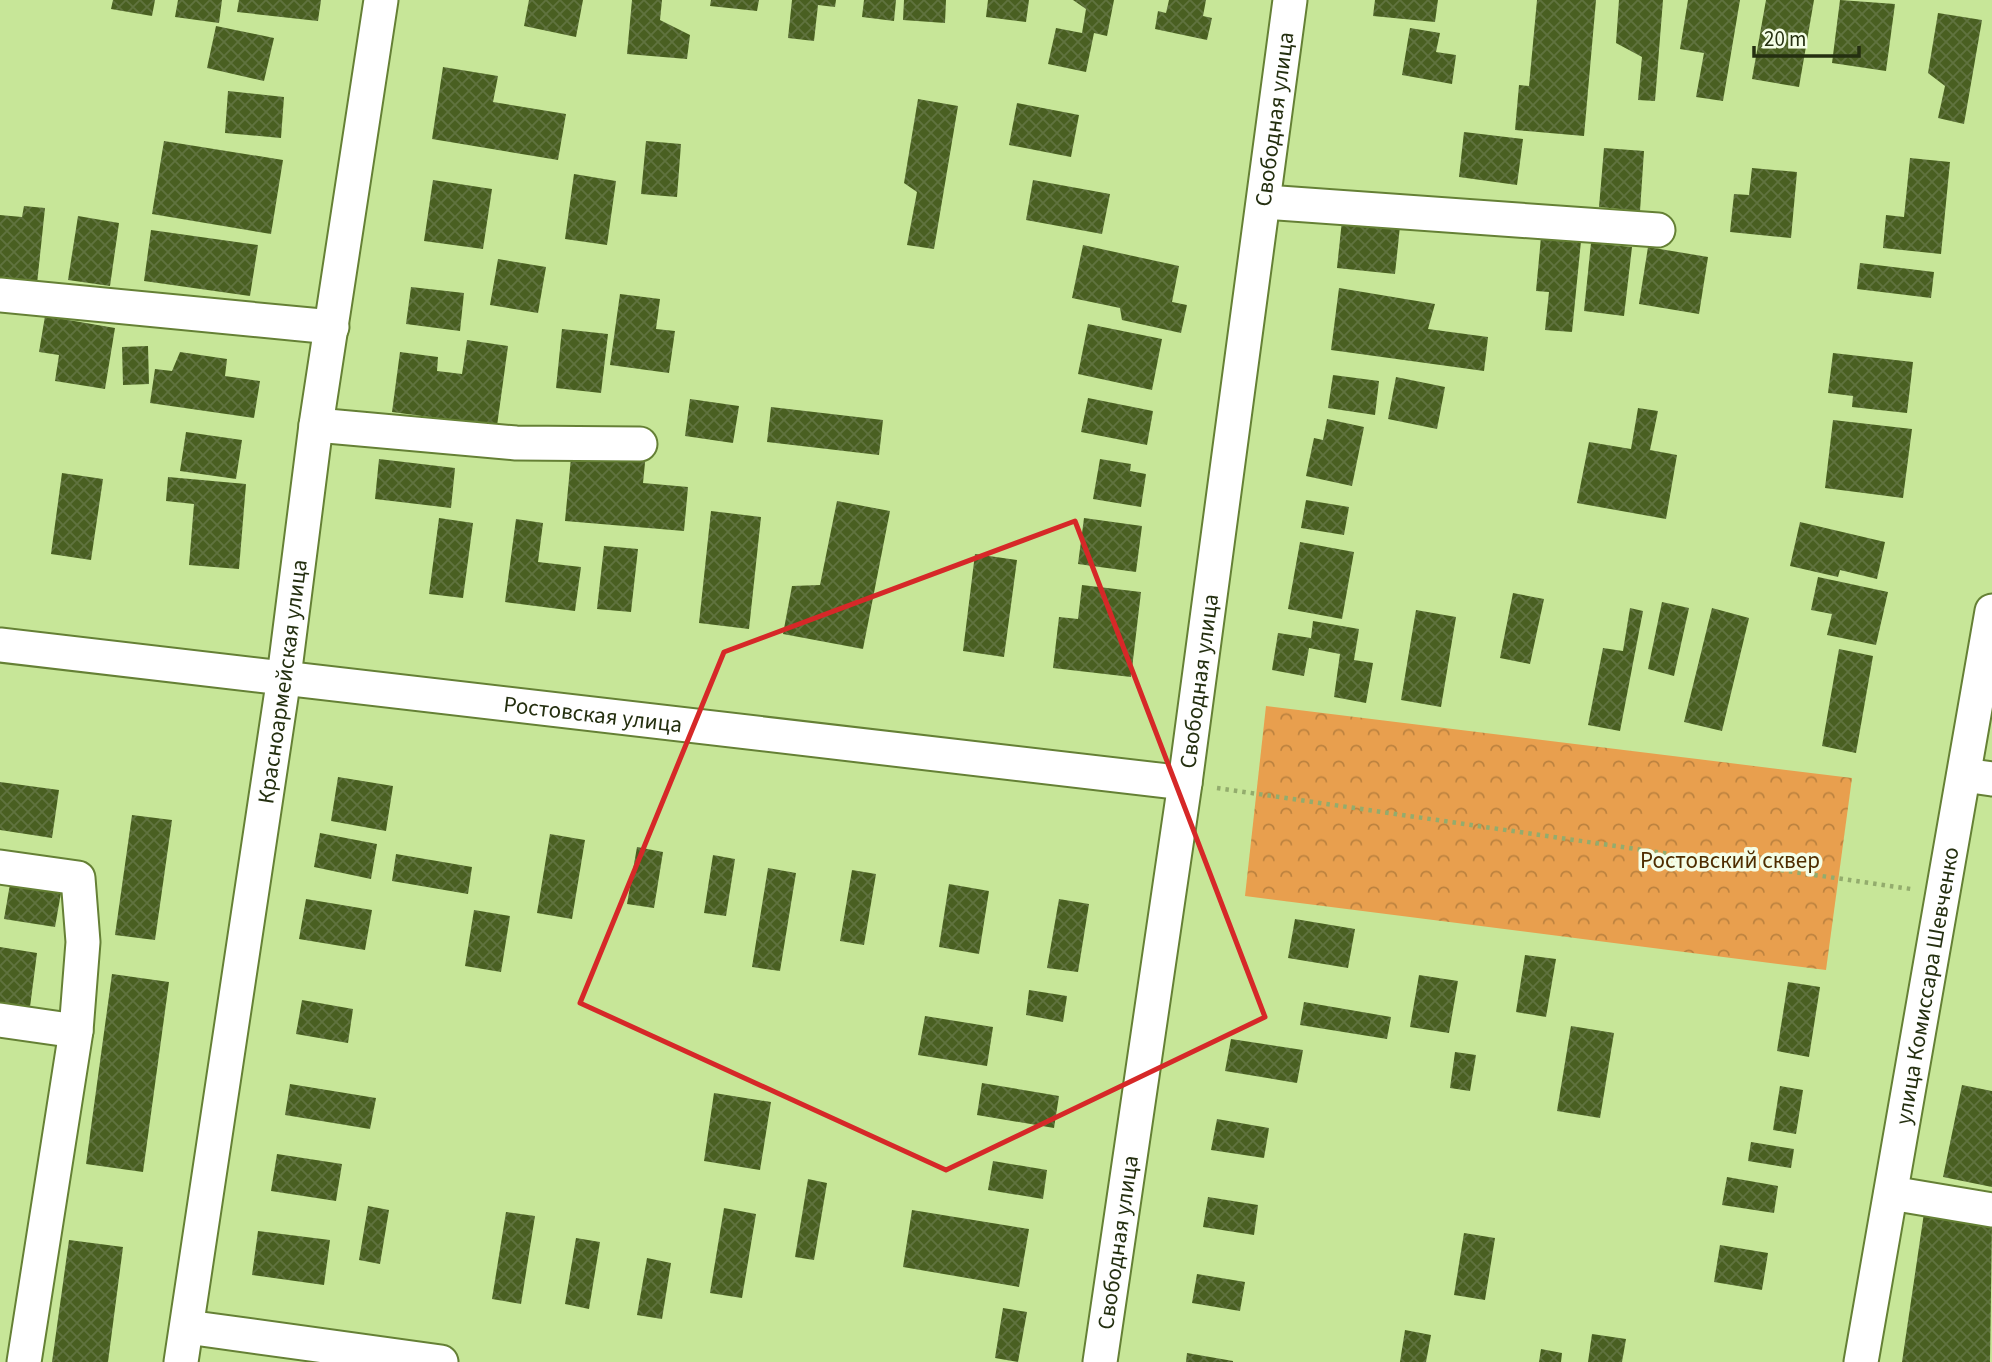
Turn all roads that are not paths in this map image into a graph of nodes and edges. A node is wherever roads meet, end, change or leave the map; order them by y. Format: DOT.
graph roads {
  1 [pos="381,0"];
  2 [pos="1290,0"];
  3 [pos="1265,202"];
  4 [pos="1658,230"];
  5 [pos="0,295"];
  6 [pos="332,327"];
  7 [pos="316,425"];
  8 [pos="640,444"];
  9 [pos="1992,611"];
  10 [pos="0,645"];
  11 [pos="284,677"];
  12 [pos="1978,777"];
  13 [pos="1185,783"];
  14 [pos="0,867"];
  15 [pos="0,1020"];
  16 [pos="76,1031"];
  17 [pos="1891,1193"];
  18 [pos="1992,1210"];
  19 [pos="187,1327"];
  20 [pos="24,1362"];
  21 [pos="181,1362"];
  22 [pos="441,1362"];
  23 [pos="1100,1362"];
  24 [pos="1861,1362"];
  1 -- 6 [label="street, Красноармейская улица"];
  2 -- 3 [label="street, Свободная улица"];
  3 -- 4 [label="street"];
  3 -- 13 [label="street, Свободная улица"];
  5 -- 6 [label="street"];
  6 -- 7 [label="street, Красноармейская улица"];
  7 -- 8 [label="street"];
  7 -- 11 [label="street, Красноармейская улица"];
  9 -- 12 [label="street, улица Комиссара Шевченко"];
  10 -- 11 [label="street, Ростовская улица"];
  11 -- 13 [label="street, Ростовская улица"];
  11 -- 19 [label="street, Красноармейская улица"];
  12 -- 17 [label="street, улица Комиссара Шевченко"];
  13 -- 23 [label="street, Свободная улица"];
  14 -- 16 [label="street"];
  15 -- 16 [label="street"];
  16 -- 20 [label="street"];
  17 -- 18 [label="street"];
  17 -- 24 [label="street, улица Комиссара Шевченко"];
  19 -- 21 [label="street, Красноармейская улица"];
  19 -- 22 [label="street"];
}
